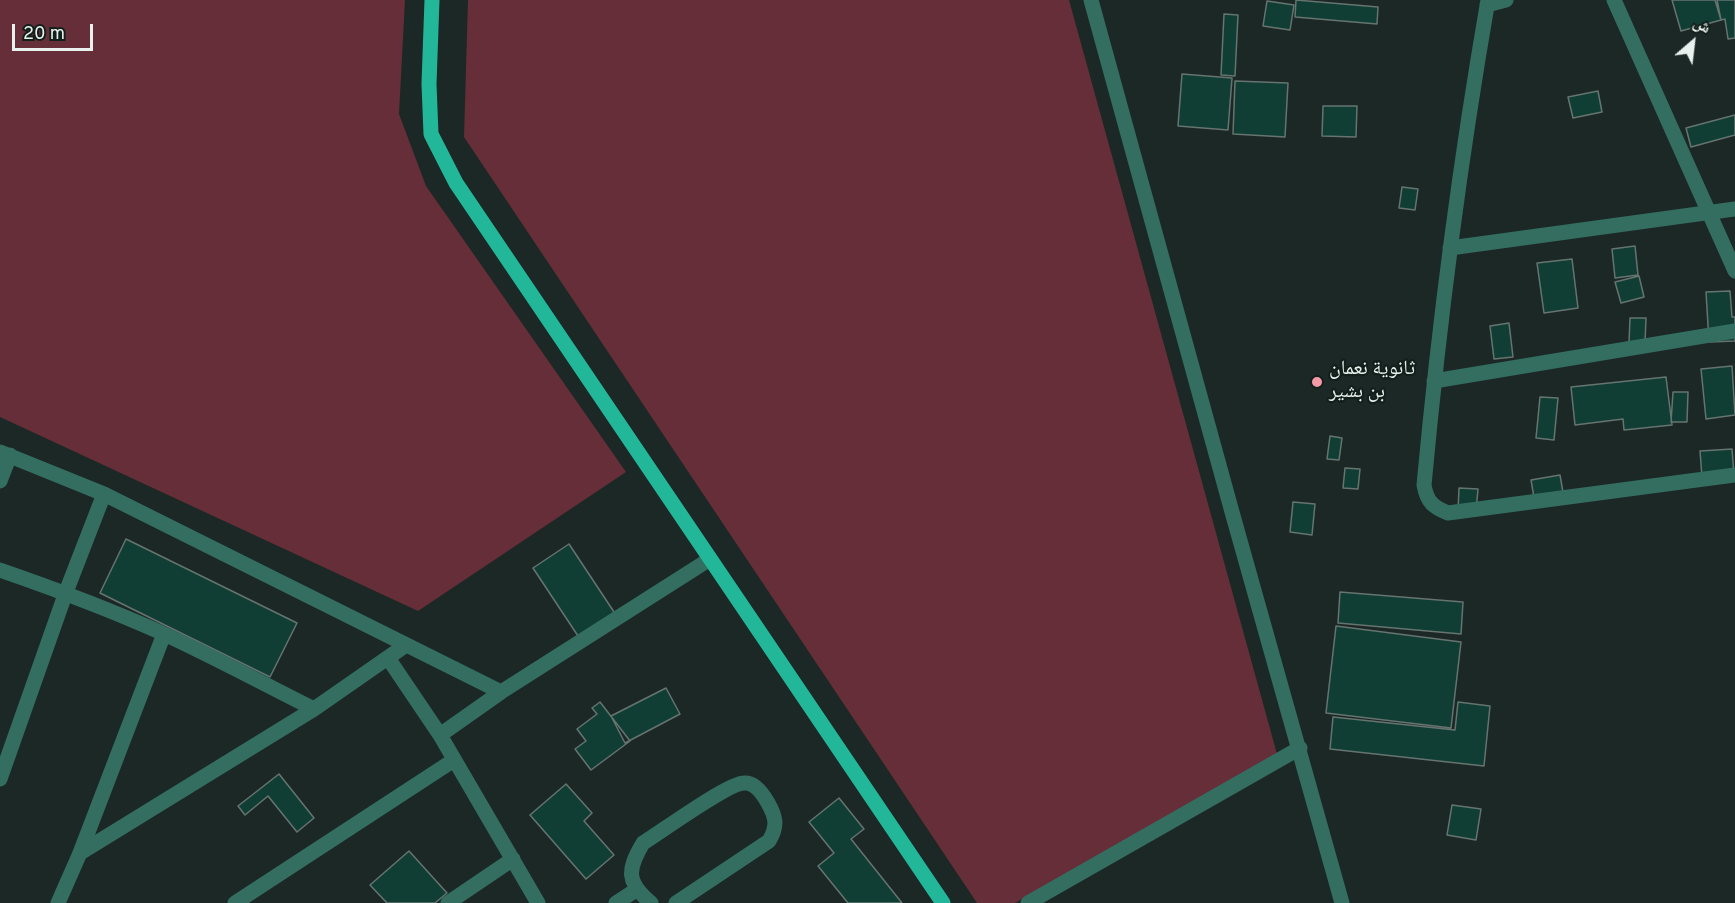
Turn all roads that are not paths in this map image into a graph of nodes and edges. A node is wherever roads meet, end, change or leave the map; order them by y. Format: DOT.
graph roads {
  1 [pos="432,0"];
  2 [pos="1091,0"];
  3 [pos="1506,0"];
  4 [pos="1614,0"];
  5 [pos="1488,2"];
  6 [pos="1735,209"];
  7 [pos="1709,212"];
  8 [pos="1450,248"];
  9 [pos="1735,271"];
  10 [pos="1735,331"];
  11 [pos="1434,381"];
  12 [pos="5,454"];
  13 [pos="1735,475"];
  14 [pos="0,481"];
  15 [pos="104,494"];
  16 [pos="710,559"];
  17 [pos="0,570"];
  18 [pos="66,592"];
  19 [pos="165,634"];
  20 [pos="406,645"];
  21 [pos="388,658"];
  22 [pos="501,692"];
  23 [pos="314,709"];
  24 [pos="440,735"];
  25 [pos="1300,748"];
  26 [pos="454,760"];
  27 [pos="0,779"];
  28 [pos="80,853"];
  29 [pos="513,859"];
  30 [pos="636,890"];
  31 [pos="58,903"];
  32 [pos="236,903"];
  33 [pos="448,903"];
  34 [pos="538,903"];
  35 [pos="616,903"];
  36 [pos="651,903"];
  37 [pos="676,903"];
  38 [pos="944,903"];
  39 [pos="1028,903"];
  40 [pos="1342,903"];
  1 -- 16 [label="main road"];
  2 -- 25 [label="street"];
  3 -- 5 [label="street"];
  4 -- 7 [label="street"];
  5 -- 8 [label="street"];
  6 -- 7 [label="street"];
  7 -- 8 [label="street"];
  7 -- 9 [label="street"];
  8 -- 11 [label="street"];
  10 -- 11 [label="street"];
  11 -- 13 [label="street"];
  12 -- 14 [label="street"];
  12 -- 15 [label="street"];
  15 -- 18 [label="street"];
  15 -- 20 [label="street"];
  16 -- 22 [label="street"];
  16 -- 38 [label="main road"];
  17 -- 18 [label="street"];
  18 -- 19 [label="street"];
  18 -- 27 [label="street"];
  19 -- 23 [label="street"];
  19 -- 28 [label="street"];
  20 -- 21 [label="street"];
  20 -- 22 [label="street"];
  21 -- 23 [label="street"];
  21 -- 24 [label="street"];
  22 -- 24 [label="street"];
  23 -- 28 [label="street"];
  24 -- 26 [label="street"];
  25 -- 39 [label="street"];
  25 -- 40 [label="street"];
  26 -- 29 [label="street"];
  26 -- 32 [label="street"];
  28 -- 31 [label="street"];
  29 -- 33 [label="street"];
  29 -- 34 [label="street"];
  30 -- 35 [label="street"];
  30 -- 36 [label="street"];
  30 -- 37 [label="street"];
}
